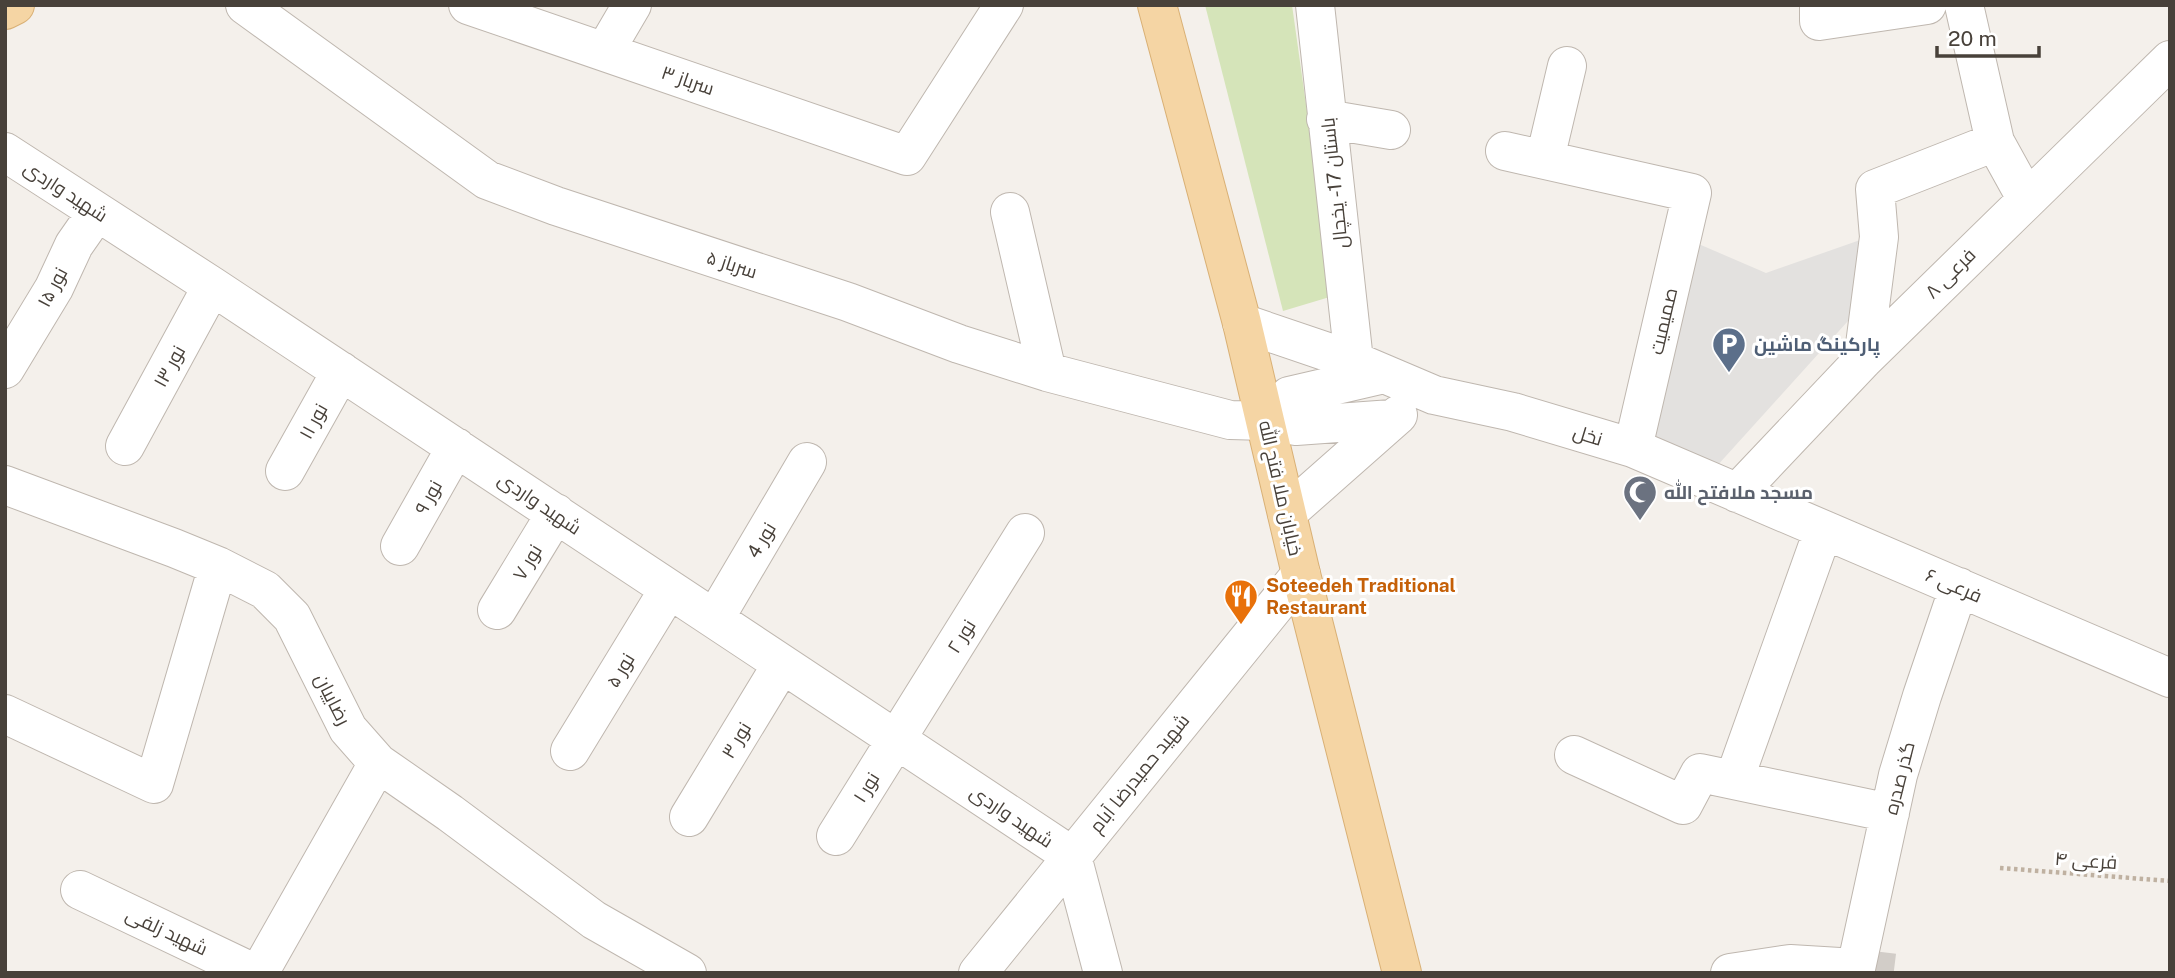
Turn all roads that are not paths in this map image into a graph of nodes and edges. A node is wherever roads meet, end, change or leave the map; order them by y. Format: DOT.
graph roads {
  1 [pos="15,5"];
  2 [pos="245,5"];
  3 [pos="468,5"];
  4 [pos="632,5"];
  5 [pos="1004,5"];
  6 [pos="1157,5"];
  7 [pos="1315,5"];
  8 [pos="1819,5"];
  9 [pos="1927,5"];
  10 [pos="1964,5"];
  11 [pos="5,10"];
  12 [pos="510,12"];
  13 [pos="605,51"];
  14 [pos="2170,60"];
  15 [pos="1567,66"];
  16 [pos="1326,119"];
  17 [pos="1391,130"];
  18 [pos="1995,142"];
  19 [pos="1505,150"];
  20 [pos="5,152"];
  21 [pos="1545,159"];
  22 [pos="2026,198"];
  23 [pos="97,212"];
  24 [pos="1010,212"];
  25 [pos="212,286"];
  26 [pos="1241,323"];
  27 [pos="1863,360"];
  28 [pos="7,366"];
  29 [pos="1369,368"];
  30 [pos="341,371"];
  31 [pos="1047,372"];
  32 [pos="1434,395"];
  33 [pos="1392,419"];
  34 [pos="1266,421"];
  35 [pos="125,446"];
  36 [pos="456,447"];
  37 [pos="1633,448"];
  38 [pos="807,462"];
  39 [pos="285,471"];
  40 [pos="5,485"];
  41 [pos="1737,493"];
  42 [pos="556,513"];
  43 [pos="1287,513"];
  44 [pos="1823,531"];
  45 [pos="1025,533"];
  46 [pos="400,547"];
  47 [pos="218,566"];
  48 [pos="1301,574"];
  49 [pos="1959,587"];
  50 [pos="669,589"];
  51 [pos="497,610"];
  52 [pos="715,618"];
  53 [pos="782,664"];
  54 [pos="2170,678"];
  55 [pos="5,714"];
  56 [pos="896,739"];
  57 [pos="570,751"];
  58 [pos="1574,755"];
  59 [pos="378,763"];
  60 [pos="1734,780"];
  61 [pos="1890,813"];
  62 [pos="689,817"];
  63 [pos="836,836"];
  64 [pos="1072,856"];
  65 [pos="80,890"];
  66 [pos="1856,970"];
  67 [pos="256,973"];
  68 [pos="687,973"];
  69 [pos="978,973"];
  70 [pos="1103,973"];
  71 [pos="1402,973"];
  72 [pos="1730,973"];
  1 -- 11 [label="main road"];
  2 -- 31 [label="street, سرباز ۵"];
  3 -- 12 [label="street, سرباز ۳"];
  4 -- 13 [label="street"];
  5 -- 13 [label="street, سرباز ۳"];
  6 -- 26 [label="main road, خیابان ملا فتح الله"];
  7 -- 16 [label="street, باستان 17 - یخچال"];
  8 -- 9 [label="street"];
  10 -- 18 [label="street"];
  12 -- 13 [label="street, سرباز ۳"];
  14 -- 22 [label="street, فرعی ۸"];
  15 -- 21 [label="street"];
  16 -- 17 [label="street"];
  16 -- 29 [label="street, باستان 17 - یخچال"];
  18 -- 22 [label="street"];
  18 -- 27 [label="street"];
  19 -- 21 [label="street"];
  20 -- 23 [label="street, شهید واردی"];
  21 -- 37 [label="street, صمیمیت"];
  22 -- 27 [label="street, فرعی ۸"];
  23 -- 25 [label="street, شهید واردی"];
  23 -- 28 [label="street, نور ۱۵"];
  24 -- 31 [label="street"];
  25 -- 30 [label="street, شهید واردی"];
  25 -- 35 [label="street, نور ۱۳"];
  26 -- 29 [label="street, نخل"];
  26 -- 34 [label="main road, خیابان ملا فتح الله"];
  27 -- 41 [label="street, فرعی ۸"];
  29 -- 32 [label="street, نخل"];
  29 -- 34 [label="street"];
  30 -- 36 [label="street, شهید واردی"];
  30 -- 39 [label="street, نور ۱۱"];
  31 -- 34 [label="street, سرباز ۵"];
  32 -- 33 [label="street"];
  32 -- 37 [label="street, نخل"];
  33 -- 34 [label="street, سرباز ۵"];
  33 -- 43 [label="street"];
  34 -- 43 [label="main road, خیابان ملا فتح الله"];
  36 -- 42 [label="street, شهید واردی"];
  36 -- 46 [label="street, نور ۹"];
  37 -- 41 [label="street, نخل"];
  38 -- 52 [label="street, نور 4"];
  40 -- 47 [label="street, رضاییان"];
  41 -- 44 [label="street, فرعی ۶"];
  42 -- 50 [label="street, شهید واردی"];
  42 -- 51 [label="street, نور ۷"];
  43 -- 48 [label="main road, خیابان ملا فتح الله"];
  44 -- 49 [label="street, فرعی ۶"];
  44 -- 60 [label="street"];
  45 -- 56 [label="street, نور ۲"];
  47 -- 55 [label="street"];
  47 -- 59 [label="street, رضاییان"];
  48 -- 64 [label="street, شهید حمیدرضا آبام"];
  48 -- 71 [label="main road, خیابان ملا فتح الله"];
  49 -- 54 [label="street, فرعی ۶"];
  49 -- 61 [label="street, گذر صدره"];
  50 -- 52 [label="street, شهید واردی"];
  50 -- 57 [label="street, نور ۵"];
  52 -- 53 [label="street, شهید واردی"];
  53 -- 56 [label="street, شهید واردی"];
  53 -- 62 [label="street, نور ۳"];
  56 -- 63 [label="street, نور ۱"];
  56 -- 64 [label="street, شهید واردی"];
  58 -- 60 [label="street"];
  59 -- 67 [label="street"];
  59 -- 68 [label="street, رضاییان"];
  60 -- 61 [label="street"];
  61 -- 66 [label="street, گذر صدره"];
  64 -- 69 [label="street, شهید حمیدرضا آبام"];
  64 -- 70 [label="street"];
  65 -- 67 [label="street, شهید زلفی"];
  66 -- 72 [label="street"];
}
